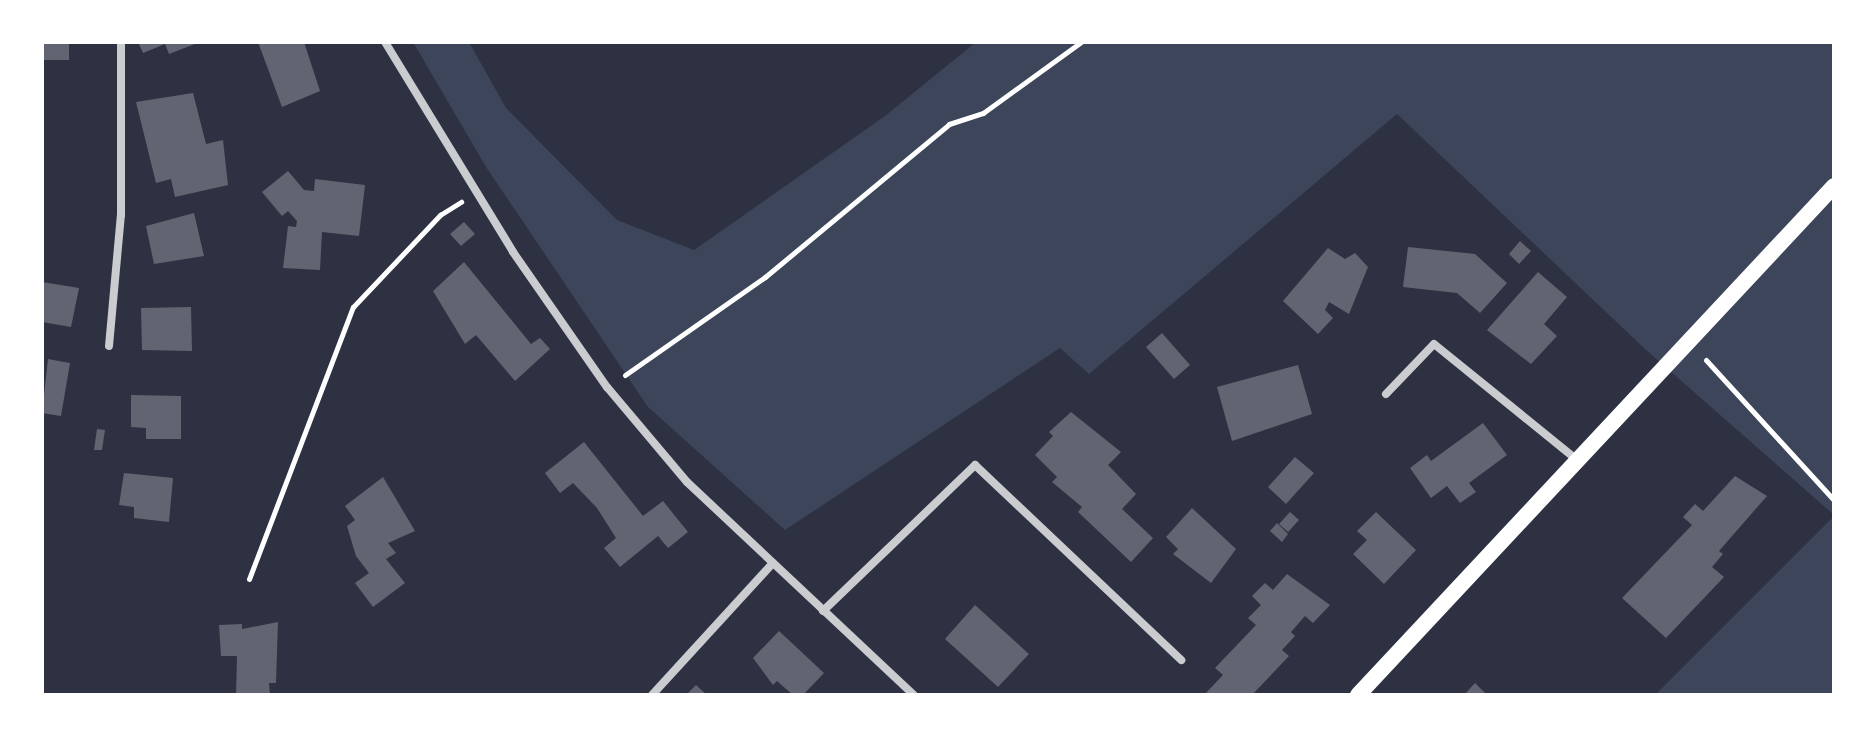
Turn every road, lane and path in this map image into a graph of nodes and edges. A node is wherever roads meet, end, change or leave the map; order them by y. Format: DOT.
graph roads {
  1 [pos="121,42"];
  2 [pos="385,42"];
  3 [pos="1081,42"];
  4 [pos="1834,186"];
  5 [pos="476,193"];
  6 [pos="1689,341"];
  7 [pos="109,346"];
  8 [pos="607,387"];
  9 [pos="1386,394"];
  10 [pos="1578,461"];
  11 [pos="1834,500"];
  12 [pos="773,563"];
  13 [pos="249,579"];
  14 [pos="823,611"];
  15 [pos="1181,660"];
  16 [pos="652,695"];
  17 [pos="914,695"];
  18 [pos="1358,695"];
  1 -- 7 [label="street"];
  2 -- 5 [label="street"];
  3 -- 8 [label="path"];
  4 -- 6 [label="main road"];
  5 -- 8 [label="street"];
  5 -- 13 [label="path"];
  6 -- 10 [label="main road"];
  6 -- 11 [label="path"];
  8 -- 12 [label="street"];
  9 -- 10 [label="street"];
  10 -- 18 [label="main road"];
  12 -- 14 [label="street"];
  12 -- 16 [label="street"];
  14 -- 15 [label="street"];
  14 -- 17 [label="street"];
}
